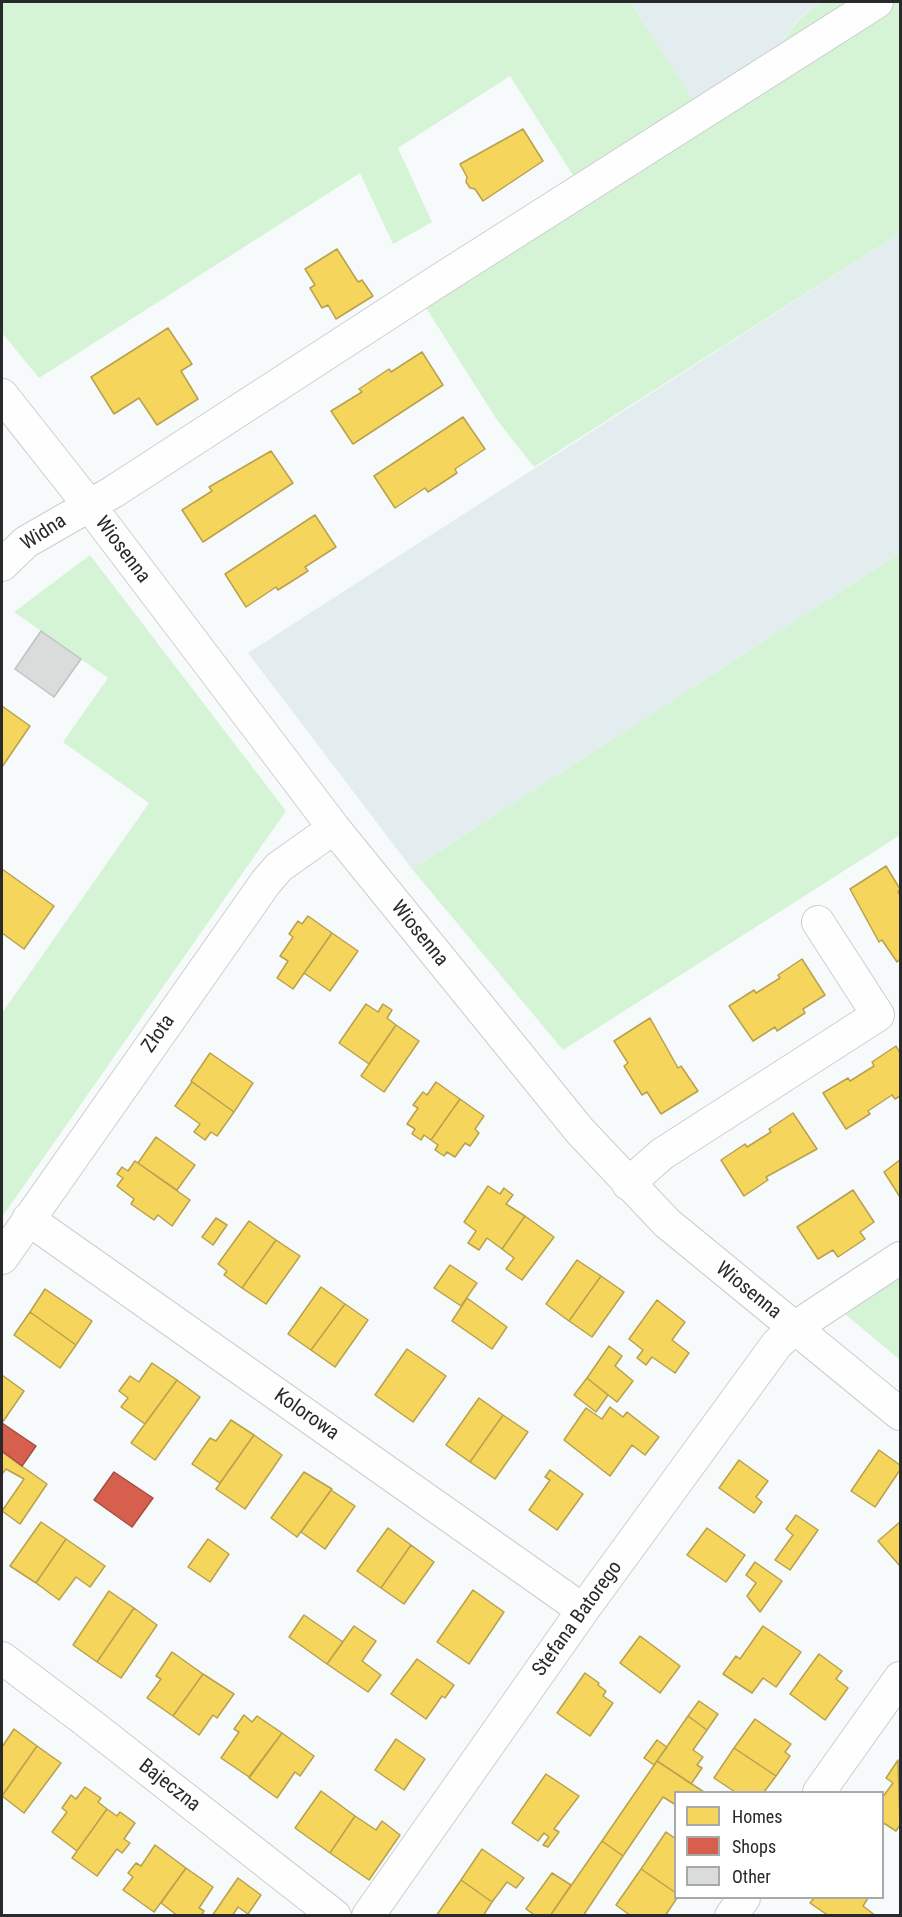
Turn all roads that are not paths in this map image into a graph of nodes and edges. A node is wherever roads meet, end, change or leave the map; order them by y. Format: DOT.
graph roads {
  1 [pos="877,2"];
  2 [pos="2,395"];
  3 [pos="89,505"];
  4 [pos="2,565"];
  5 [pos="334,828"];
  6 [pos="818,922"];
  7 [pos="628,1184"];
  8 [pos="28,1220"];
  9 [pos="2,1258"];
  10 [pos="900,1258"];
  11 [pos="794,1328"];
  12 [pos="900,1414"];
  13 [pos="583,1611"];
  14 [pos="2,1658"];
  15 [pos="900,1678"];
  16 [pos="820,1791"];
  17 [pos="743,1899"];
  18 [pos="334,1916"];
  19 [pos="368,1916"];
  20 [pos="731,1916"];
  1 -- 3 [label="street, Widna"];
  2 -- 3 [label="street, Wiosenna"];
  3 -- 4 [label="street, Widna"];
  3 -- 5 [label="street, Wiosenna"];
  5 -- 7 [label="street, Wiosenna"];
  5 -- 8 [label="street, Złota"];
  6 -- 7 [label="street"];
  7 -- 11 [label="street, Wiosenna"];
  8 -- 9 [label="street, Złota"];
  8 -- 13 [label="street, Kolorowa"];
  10 -- 11 [label="street, Stefana Batorego"];
  11 -- 12 [label="street, Wiosenna"];
  11 -- 13 [label="street, Stefana Batorego"];
  13 -- 19 [label="street, Stefana Batorego"];
  14 -- 18 [label="street, Bajeczna"];
  15 -- 16 [label="street"];
  17 -- 20 [label="street"];
}
